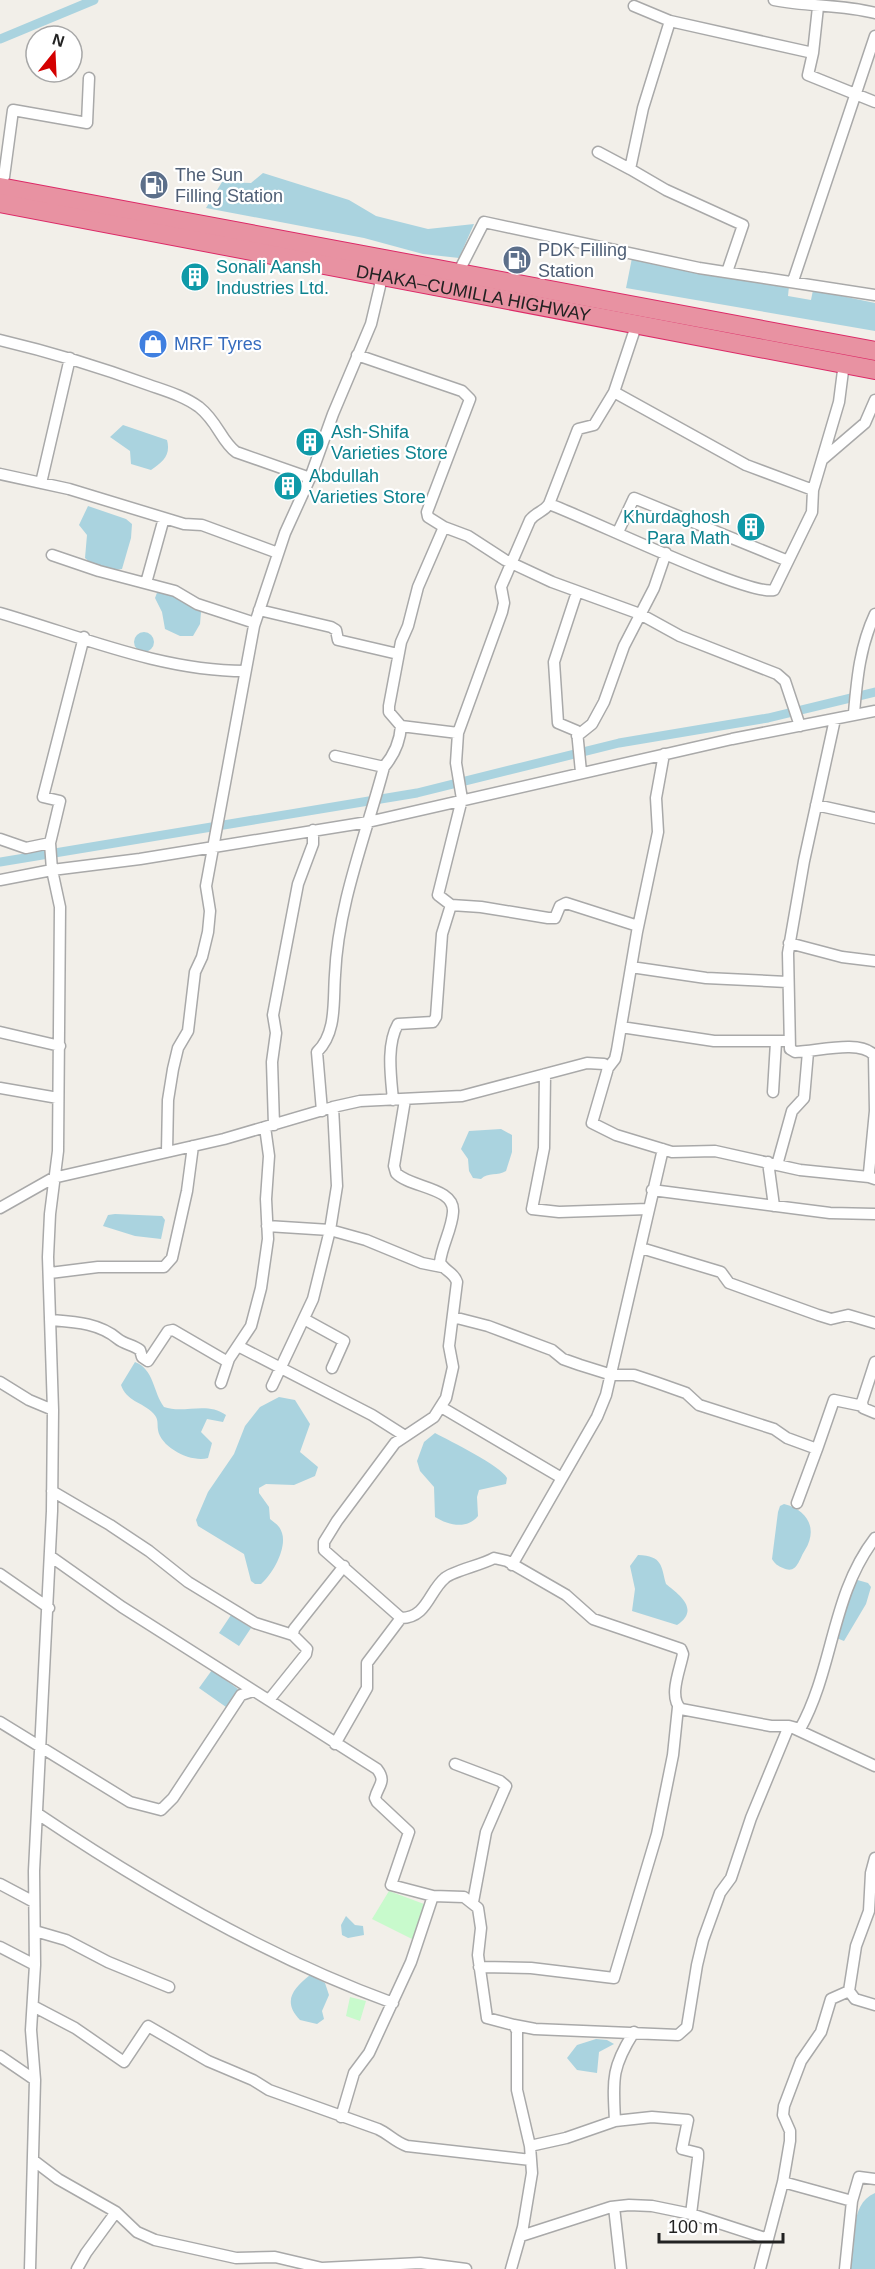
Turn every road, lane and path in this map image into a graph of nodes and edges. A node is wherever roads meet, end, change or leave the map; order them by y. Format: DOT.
graph roads {
  1 [pos="774,0"];
  2 [pos="634,6"];
  3 [pos="818,7"];
  4 [pos="875,13"];
  5 [pos="670,21"];
  6 [pos="875,36"];
  7 [pos="813,53"];
  8 [pos="89,78"];
  9 [pos="856,94"];
  10 [pos="875,102"];
  11 [pos="598,152"];
  12 [pos="630,169"];
  13 [pos="1,180"];
  14 [pos="0,203"];
  15 [pos="0,213"];
  16 [pos="207,243"];
  17 [pos="459,272"];
  18 [pos="727,272"];
  19 [pos="379,275"];
  20 [pos="793,280"];
  21 [pos="875,295"];
  22 [pos="636,326"];
  23 [pos="0,340"];
  24 [pos="875,351"];
  25 [pos="357,356"];
  26 [pos="70,358"];
  27 [pos="844,363"];
  28 [pos="875,370"];
  29 [pos="614,392"];
  30 [pos="875,400"];
  31 [pos="823,459"];
  32 [pos="0,474"];
  33 [pos="310,478"];
  34 [pos="41,483"];
  35 [pos="813,490"];
  36 [pos="549,504"];
  37 [pos="164,518"];
  38 [pos="444,527"];
  39 [pos="618,532"];
  40 [pos="278,553"];
  41 [pos="666,553"];
  42 [pos="52,555"];
  43 [pos="788,561"];
  44 [pos="511,563"];
  45 [pos="146,583"];
  46 [pos="577,592"];
  47 [pos="259,610"];
  48 [pos="0,613"];
  49 [pos="640,614"];
  50 [pos="875,614"];
  51 [pos="255,623"];
  52 [pos="84,637"];
  53 [pos="398,654"];
  54 [pos="245,671"];
  55 [pos="875,711"];
  56 [pos="854,713"];
  57 [pos="835,719"];
  58 [pos="401,726"];
  59 [pos="800,726"];
  60 [pos="458,733"];
  61 [pos="577,736"];
  62 [pos="664,754"];
  63 [pos="335,756"];
  64 [pos="384,767"];
  65 [pos="580,769"];
  66 [pos="461,795"];
  67 [pos="816,805"];
  68 [pos="370,817"];
  69 [pos="875,818"];
  70 [pos="313,830"];
  71 [pos="0,839"];
  72 [pos="215,841"];
  73 [pos="50,843"];
  74 [pos="52,868"];
  75 [pos="0,880"];
  76 [pos="451,905"];
  77 [pos="638,926"];
  78 [pos="789,943"];
  79 [pos="875,961"];
  80 [pos="631,967"];
  81 [pos="787,981"];
  82 [pos="621,1027"];
  83 [pos="0,1032"];
  84 [pos="789,1041"];
  85 [pos="776,1042"];
  86 [pos="60,1046"];
  87 [pos="808,1052"];
  88 [pos="608,1068"];
  89 [pos="544,1074"];
  90 [pos="875,1077"];
  91 [pos="0,1088"];
  92 [pos="773,1092"];
  93 [pos="58,1098"];
  94 [pos="393,1100"];
  95 [pos="405,1100"];
  96 [pos="333,1107"];
  97 [pos="322,1111"];
  98 [pos="269,1126"];
  99 [pos="193,1146"];
  100 [pos="663,1149"];
  101 [pos="167,1152"];
  102 [pos="772,1164"];
  103 [pos="53,1178"];
  104 [pos="872,1178"];
  105 [pos="652,1190"];
  106 [pos="774,1206"];
  107 [pos="0,1208"];
  108 [pos="648,1209"];
  109 [pos="875,1214"];
  110 [pos="267,1226"];
  111 [pos="330,1230"];
  112 [pos="641,1248"];
  113 [pos="442,1267"];
  114 [pos="50,1273"];
  115 [pos="453,1317"];
  116 [pos="304,1319"];
  117 [pos="50,1320"];
  118 [pos="875,1323"];
  119 [pos="238,1346"];
  120 [pos="228,1362"];
  121 [pos="875,1362"];
  122 [pos="281,1368"];
  123 [pos="332,1368"];
  124 [pos="612,1375"];
  125 [pos="0,1382"];
  126 [pos="221,1383"];
  127 [pos="272,1386"];
  128 [pos="863,1406"];
  129 [pos="441,1407"];
  130 [pos="53,1410"];
  131 [pos="875,1413"];
  132 [pos="405,1436"];
  133 [pos="817,1449"];
  134 [pos="561,1477"];
  135 [pos="52,1491"];
  136 [pos="797,1503"];
  137 [pos="875,1538"];
  138 [pos="871,1550"];
  139 [pos="50,1556"];
  140 [pos="513,1565"];
  141 [pos="344,1566"];
  142 [pos="0,1574"];
  143 [pos="49,1608"];
  144 [pos="401,1618"];
  145 [pos="293,1635"];
  146 [pos="253,1691"];
  147 [pos="269,1700"];
  148 [pos="678,1707"];
  149 [pos="0,1722"];
  150 [pos="789,1726"];
  151 [pos="335,1744"];
  152 [pos="42,1748"];
  153 [pos="455,1764"];
  154 [pos="875,1766"];
  155 [pos="38,1814"];
  156 [pos="875,1858"];
  157 [pos="0,1884"];
  158 [pos="433,1896"];
  159 [pos="34,1902"];
  160 [pos="473,1902"];
  161 [pos="35,1931"];
  162 [pos="0,1947"];
  163 [pos="36,1965"];
  164 [pos="479,1967"];
  165 [pos="169,1987"];
  166 [pos="849,1991"];
  167 [pos="393,2003"];
  168 [pos="875,2005"];
  169 [pos="33,2006"];
  170 [pos="514,2025"];
  171 [pos="633,2032"];
  172 [pos="0,2056"];
  173 [pos="35,2080"];
  174 [pos="341,2117"];
  175 [pos="615,2121"];
  176 [pos="530,2146"];
  177 [pos="33,2160"];
  178 [pos="531,2160"];
  179 [pos="875,2179"];
  180 [pos="783,2182"];
  181 [pos="852,2201"];
  182 [pos="614,2207"];
  183 [pos="116,2212"];
  184 [pos="691,2214"];
  185 [pos="521,2236"];
  186 [pos="768,2239"];
  187 [pos="30,2269"];
  188 [pos="77,2269"];
  189 [pos="466,2269"];
  190 [pos="511,2269"];
  191 [pos="621,2269"];
  192 [pos="760,2269"];
  193 [pos="845,2269"];
  1 -- 3 [label="street"];
  2 -- 5 [label="street"];
  3 -- 4 [label="street"];
  3 -- 7 [label="street"];
  5 -- 7 [label="street"];
  5 -- 12 [label="street"];
  6 -- 9 [label="street"];
  7 -- 9 [label="street"];
  8 -- 13 [label="street"];
  9 -- 10 [label="street"];
  9 -- 20 [label="street"];
  11 -- 12 [label="street"];
  12 -- 18 [label="street"];
  13 -- 17 [label="highway, DHAKA–CUMILLA HIGHWAY"];
  14 -- 16 [label="highway, DHAKA–CUMILLA HIGHWAY"];
  15 -- 16 [label="highway"];
  16 -- 19 [label="highway, DHAKA–CUMILLA HIGHWAY"];
  17 -- 18 [label="street"];
  17 -- 24 [label="highway, DHAKA–CUMILLA HIGHWAY"];
  18 -- 20 [label="street"];
  19 -- 22 [label="highway, DHAKA–CUMILLA HIGHWAY"];
  19 -- 25 [label="street"];
  20 -- 21 [label="street"];
  22 -- 27 [label="highway, DHAKA–CUMILLA HIGHWAY"];
  22 -- 29 [label="street"];
  23 -- 26 [label="street"];
  25 -- 33 [label="street"];
  25 -- 38 [label="street"];
  26 -- 33 [label="street"];
  26 -- 34 [label="street"];
  27 -- 28 [label="highway, DHAKA–CUMILLA HIGHWAY"];
  27 -- 31 [label="street"];
  29 -- 35 [label="street"];
  29 -- 36 [label="street"];
  30 -- 31 [label="street"];
  31 -- 35 [label="street"];
  32 -- 34 [label="street"];
  33 -- 40 [label="street"];
  34 -- 37 [label="street"];
  35 -- 43 [label="street"];
  36 -- 39 [label="street"];
  36 -- 44 [label="street"];
  37 -- 40 [label="street"];
  37 -- 45 [label="street"];
  38 -- 44 [label="street"];
  38 -- 53 [label="street"];
  39 -- 41 [label="street"];
  39 -- 43 [label="street"];
  40 -- 47 [label="street"];
  41 -- 43 [label="street"];
  41 -- 49 [label="street"];
  42 -- 45 [label="street"];
  44 -- 46 [label="street"];
  44 -- 60 [label="street"];
  45 -- 51 [label="street"];
  46 -- 49 [label="street"];
  46 -- 61 [label="street"];
  47 -- 51 [label="street"];
  47 -- 53 [label="street"];
  48 -- 52 [label="street"];
  49 -- 59 [label="street"];
  49 -- 61 [label="street"];
  50 -- 56 [label="street"];
  51 -- 54 [label="street"];
  52 -- 54 [label="street"];
  52 -- 73 [label="street"];
  53 -- 58 [label="street"];
  54 -- 72 [label="street"];
  55 -- 56 [label="street"];
  56 -- 57 [label="street"];
  57 -- 59 [label="street"];
  57 -- 67 [label="street"];
  58 -- 60 [label="street"];
  58 -- 64 [label="street"];
  59 -- 62 [label="street"];
  60 -- 66 [label="street"];
  61 -- 65 [label="street"];
  62 -- 65 [label="street"];
  62 -- 77 [label="street"];
  63 -- 64 [label="street"];
  64 -- 68 [label="street"];
  65 -- 66 [label="street"];
  66 -- 68 [label="street"];
  66 -- 76 [label="street"];
  67 -- 69 [label="street"];
  67 -- 78 [label="street"];
  68 -- 70 [label="street"];
  68 -- 97 [label="street"];
  70 -- 72 [label="street"];
  70 -- 98 [label="street"];
  71 -- 73 [label="street"];
  72 -- 74 [label="street"];
  72 -- 101 [label="street"];
  73 -- 74 [label="street"];
  74 -- 75 [label="street"];
  74 -- 86 [label="street"];
  76 -- 77 [label="street"];
  76 -- 94 [label="street"];
  77 -- 80 [label="street"];
  78 -- 79 [label="street"];
  78 -- 81 [label="street"];
  80 -- 81 [label="street"];
  80 -- 82 [label="street"];
  81 -- 84 [label="street"];
  82 -- 85 [label="street"];
  82 -- 88 [label="street"];
  83 -- 86 [label="street"];
  84 -- 85 [label="street"];
  84 -- 87 [label="street"];
  85 -- 92 [label="street"];
  86 -- 93 [label="street"];
  87 -- 90 [label="street"];
  87 -- 102 [label="street"];
  88 -- 89 [label="street"];
  88 -- 100 [label="street"];
  89 -- 95 [label="street"];
  89 -- 108 [label="street"];
  90 -- 104 [label="street"];
  91 -- 93 [label="street"];
  93 -- 103 [label="street"];
  94 -- 95 [label="street"];
  94 -- 96 [label="street"];
  95 -- 113 [label="street"];
  96 -- 97 [label="street"];
  96 -- 111 [label="street"];
  97 -- 98 [label="street"];
  98 -- 99 [label="street"];
  98 -- 110 [label="street"];
  99 -- 101 [label="street"];
  99 -- 114 [label="street"];
  100 -- 102 [label="street"];
  100 -- 105 [label="street"];
  101 -- 103 [label="street"];
  102 -- 104 [label="street"];
  102 -- 106 [label="street"];
  103 -- 107 [label="street"];
  103 -- 114 [label="street"];
  105 -- 106 [label="street"];
  105 -- 108 [label="street"];
  106 -- 109 [label="street"];
  108 -- 112 [label="street"];
  110 -- 111 [label="street"];
  110 -- 119 [label="street"];
  111 -- 113 [label="street"];
  111 -- 116 [label="street"];
  112 -- 118 [label="street"];
  112 -- 124 [label="street"];
  113 -- 115 [label="street"];
  114 -- 117 [label="street"];
  115 -- 124 [label="street"];
  115 -- 129 [label="street"];
  116 -- 122 [label="street"];
  116 -- 123 [label="street"];
  117 -- 120 [label="street"];
  117 -- 130 [label="street"];
  119 -- 120 [label="street"];
  119 -- 122 [label="street"];
  120 -- 126 [label="street"];
  121 -- 128 [label="street"];
  122 -- 127 [label="street"];
  122 -- 132 [label="street"];
  124 -- 133 [label="street"];
  124 -- 134 [label="street"];
  125 -- 130 [label="street"];
  128 -- 131 [label="street"];
  128 -- 133 [label="street"];
  129 -- 132 [label="street"];
  129 -- 134 [label="street"];
  130 -- 135 [label="street"];
  132 -- 141 [label="street"];
  133 -- 136 [label="street"];
  134 -- 140 [label="street"];
  135 -- 139 [label="street"];
  135 -- 145 [label="street"];
  137 -- 138 [label="street"];
  138 -- 150 [label="street"];
  139 -- 143 [label="street"];
  139 -- 146 [label="street"];
  140 -- 144 [label="street"];
  140 -- 148 [label="street"];
  141 -- 144 [label="street"];
  141 -- 145 [label="street"];
  142 -- 143 [label="street"];
  143 -- 152 [label="street"];
  144 -- 151 [label="street"];
  145 -- 147 [label="street"];
  146 -- 147 [label="street"];
  146 -- 152 [label="street"];
  147 -- 151 [label="street"];
  148 -- 150 [label="street"];
  148 -- 164 [label="street"];
  149 -- 152 [label="street"];
  150 -- 154 [label="street"];
  150 -- 171 [label="street"];
  151 -- 158 [label="street"];
  152 -- 155 [label="street"];
  153 -- 160 [label="street"];
  155 -- 159 [label="street"];
  155 -- 167 [label="street"];
  156 -- 166 [label="street"];
  157 -- 159 [label="street"];
  158 -- 160 [label="street"];
  158 -- 167 [label="street"];
  159 -- 161 [label="street"];
  160 -- 164 [label="street"];
  161 -- 163 [label="street"];
  161 -- 165 [label="street"];
  162 -- 163 [label="street"];
  163 -- 169 [label="street"];
  164 -- 170 [label="street"];
  166 -- 168 [label="street"];
  166 -- 180 [label="street"];
  167 -- 174 [label="street"];
  169 -- 173 [label="street"];
  169 -- 174 [label="street"];
  170 -- 171 [label="street"];
  170 -- 176 [label="street"];
  171 -- 175 [label="street"];
  172 -- 173 [label="street"];
  173 -- 177 [label="street"];
  174 -- 178 [label="street"];
  175 -- 176 [label="street"];
  175 -- 184 [label="street"];
  176 -- 178 [label="street"];
  177 -- 183 [label="street"];
  177 -- 187 [label="street"];
  178 -- 185 [label="street"];
  179 -- 181 [label="street"];
  180 -- 181 [label="street"];
  180 -- 186 [label="street"];
  181 -- 193 [label="street"];
  182 -- 184 [label="street"];
  182 -- 185 [label="street"];
  182 -- 191 [label="street"];
  183 -- 188 [label="street"];
  183 -- 189 [label="street"];
  184 -- 186 [label="street"];
  185 -- 190 [label="street"];
  186 -- 192 [label="street"];
}
